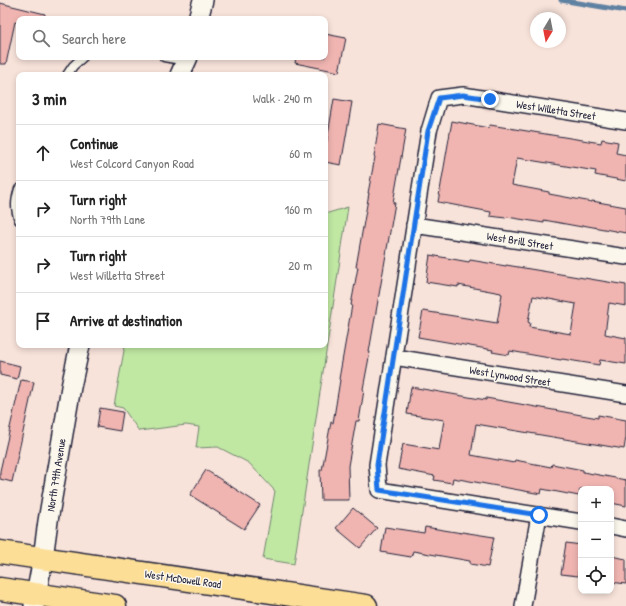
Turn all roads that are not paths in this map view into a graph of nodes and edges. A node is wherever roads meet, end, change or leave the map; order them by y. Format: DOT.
graph roads {
  1 [pos="203,0"];
  2 [pos="199,16"];
  3 [pos="80,60"];
  4 [pos="173,60"];
  5 [pos="185,64"];
  6 [pos="69,72"];
  7 [pos="626,121"];
  8 [pos="414,225"];
  9 [pos="626,257"];
  10 [pos="79,348"];
  11 [pos="394,357"];
  12 [pos="626,394"];
  13 [pos="539,515"];
  14 [pos="578,522"];
  15 [pos="614,527"];
  16 [pos="626,529"];
  17 [pos="0,552"];
  18 [pos="43,558"];
  19 [pos="0,589"];
  20 [pos="35,600"];
  21 [pos="115,606"];
  22 [pos="366,606"];
  23 [pos="523,606"];
  1 -- 2 [label="street"];
  3 -- 6 [label="lane"];
  4 -- 5 [label="lane"];
  7 -- 8 [label="street, West Willetta Street"];
  8 -- 9 [label="street, West Brill Street"];
  8 -- 11 [label="street"];
  10 -- 18 [label="street, North 79th Avenue"];
  11 -- 12 [label="street, West Lynwood Street"];
  11 -- 13 [label="street"];
  13 -- 14 [label="street"];
  13 -- 23 [label="street"];
  15 -- 16 [label="street"];
  17 -- 18 [label="main road, West McDowell Road"];
  18 -- 20 [label="street, North 79th Avenue"];
  18 -- 22 [label="main road, West McDowell Road"];
  19 -- 20 [label="main road"];
  20 -- 21 [label="main road"];
}
